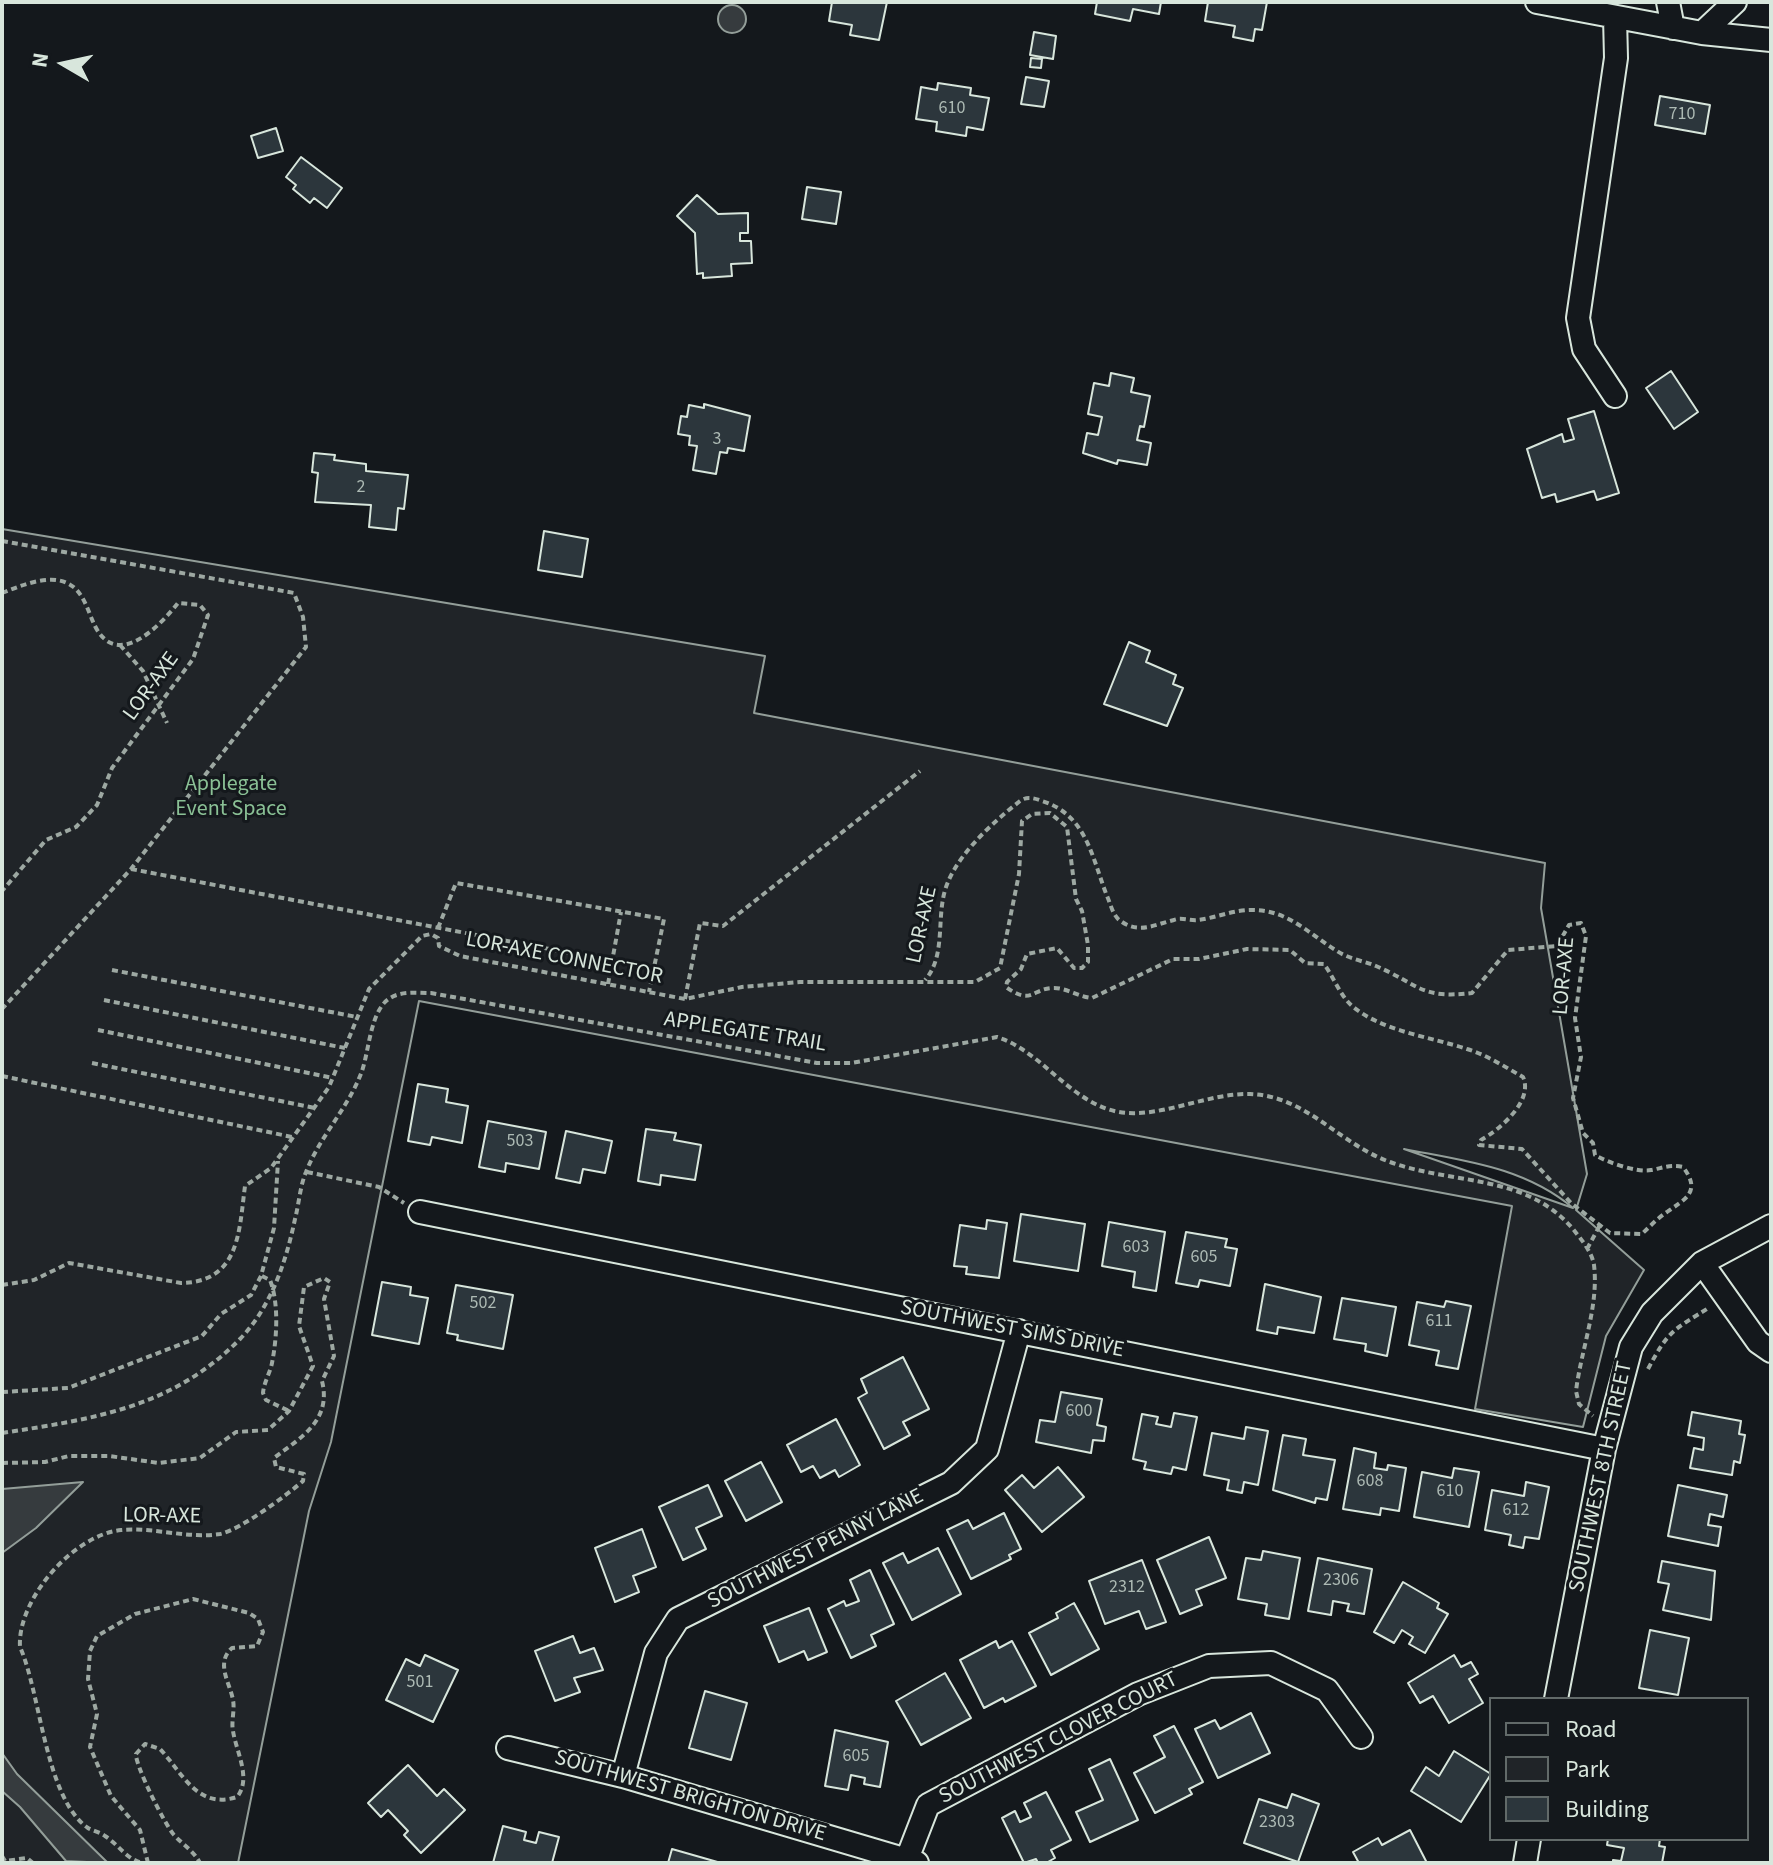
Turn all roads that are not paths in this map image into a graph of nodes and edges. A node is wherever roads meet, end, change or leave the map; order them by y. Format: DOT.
graph roads {
  1 [pos="1537,2"];
  2 [pos="1668,2"];
  3 [pos="1735,2"];
  4 [pos="1615,17"];
  5 [pos="1673,28"];
  6 [pos="1702,33"];
  7 [pos="1771,40"];
  8 [pos="1615,396"];
  9 [pos="420,1212"];
  10 [pos="1771,1226"];
  11 [pos="1702,1263"];
  12 [pos="1019,1331"];
  13 [pos="1771,1351"];
  14 [pos="1604,1449"];
  15 [pos="1556,1697"];
  16 [pos="1361,1737"];
  17 [pos="508,1748"];
  18 [pos="623,1776"];
  19 [pos="1529,1841"];
  20 [pos="912,1861"];
  21 [pos="1525,1863"];
  1 -- 4 [label="street"];
  2 -- 5 [label="street"];
  3 -- 6 [label="street"];
  4 -- 5 [label="street"];
  4 -- 8 [label="street"];
  5 -- 6 [label="street"];
  6 -- 7 [label="street"];
  9 -- 12 [label="street, SOUTHWEST SIMS DRIVE"];
  10 -- 11 [label="street, SOUTHWEST 8TH STREET"];
  11 -- 13 [label="street"];
  11 -- 14 [label="street, SOUTHWEST 8TH STREET"];
  12 -- 14 [label="street, SOUTHWEST SIMS DRIVE"];
  12 -- 18 [label="street, SOUTHWEST PENNY LANE"];
  14 -- 15 [label="street, SOUTHWEST 8TH STREET"];
  16 -- 20 [label="street, SOUTHWEST CLOVER COURT"];
  17 -- 18 [label="street, SOUTHWEST BRIGHTON DRIVE"];
  18 -- 20 [label="street, SOUTHWEST BRIGHTON DRIVE"];
  19 -- 21 [label="street"];
}
